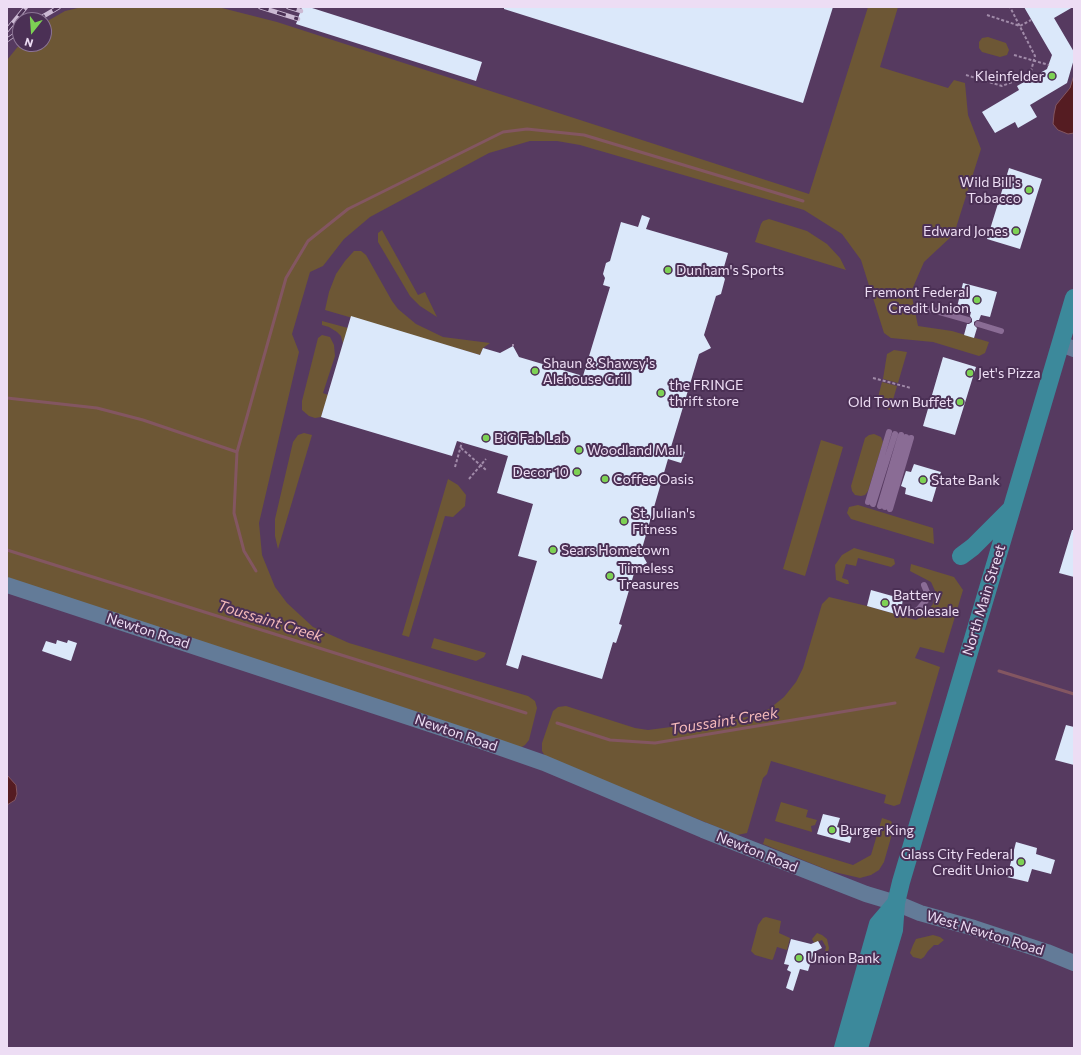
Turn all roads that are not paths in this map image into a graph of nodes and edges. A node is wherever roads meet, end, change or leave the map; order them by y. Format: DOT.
graph roads {
  1 [pos="1074,298"];
  2 [pos="929,309"];
  3 [pos="968,320"];
  4 [pos="978,324"];
  5 [pos="1001,331"];
  6 [pos="1067,346"];
  7 [pos="900,435"];
  8 [pos="879,506"];
  9 [pos="1012,508"];
  10 [pos="961,556"];
  11 [pos="7,585"];
  12 [pos="924,585"];
  13 [pos="900,609"];
  14 [pos="896,903"];
  15 [pos="1074,963"];
  16 [pos="843,1048"];
  17 [pos="859,1048"];
  1 -- 6 [label="main road, North Main Street"];
  2 -- 3 [label="lane"];
  4 -- 5 [label="lane"];
  6 -- 9 [label="main road, North Main Street"];
  7 -- 8 [label="lane"];
  7 -- 8 [label="lane"];
  7 -- 8 [label="lane"];
  9 -- 10 [label="main road"];
  9 -- 14 [label="main road, North Main Street"];
  11 -- 14 [label="street, Newton Road"];
  12 -- 13 [label="lane"];
  14 -- 15 [label="street, West Newton Road"];
  14 -- 16 [label="main road"];
  14 -- 17 [label="main road"];
}
